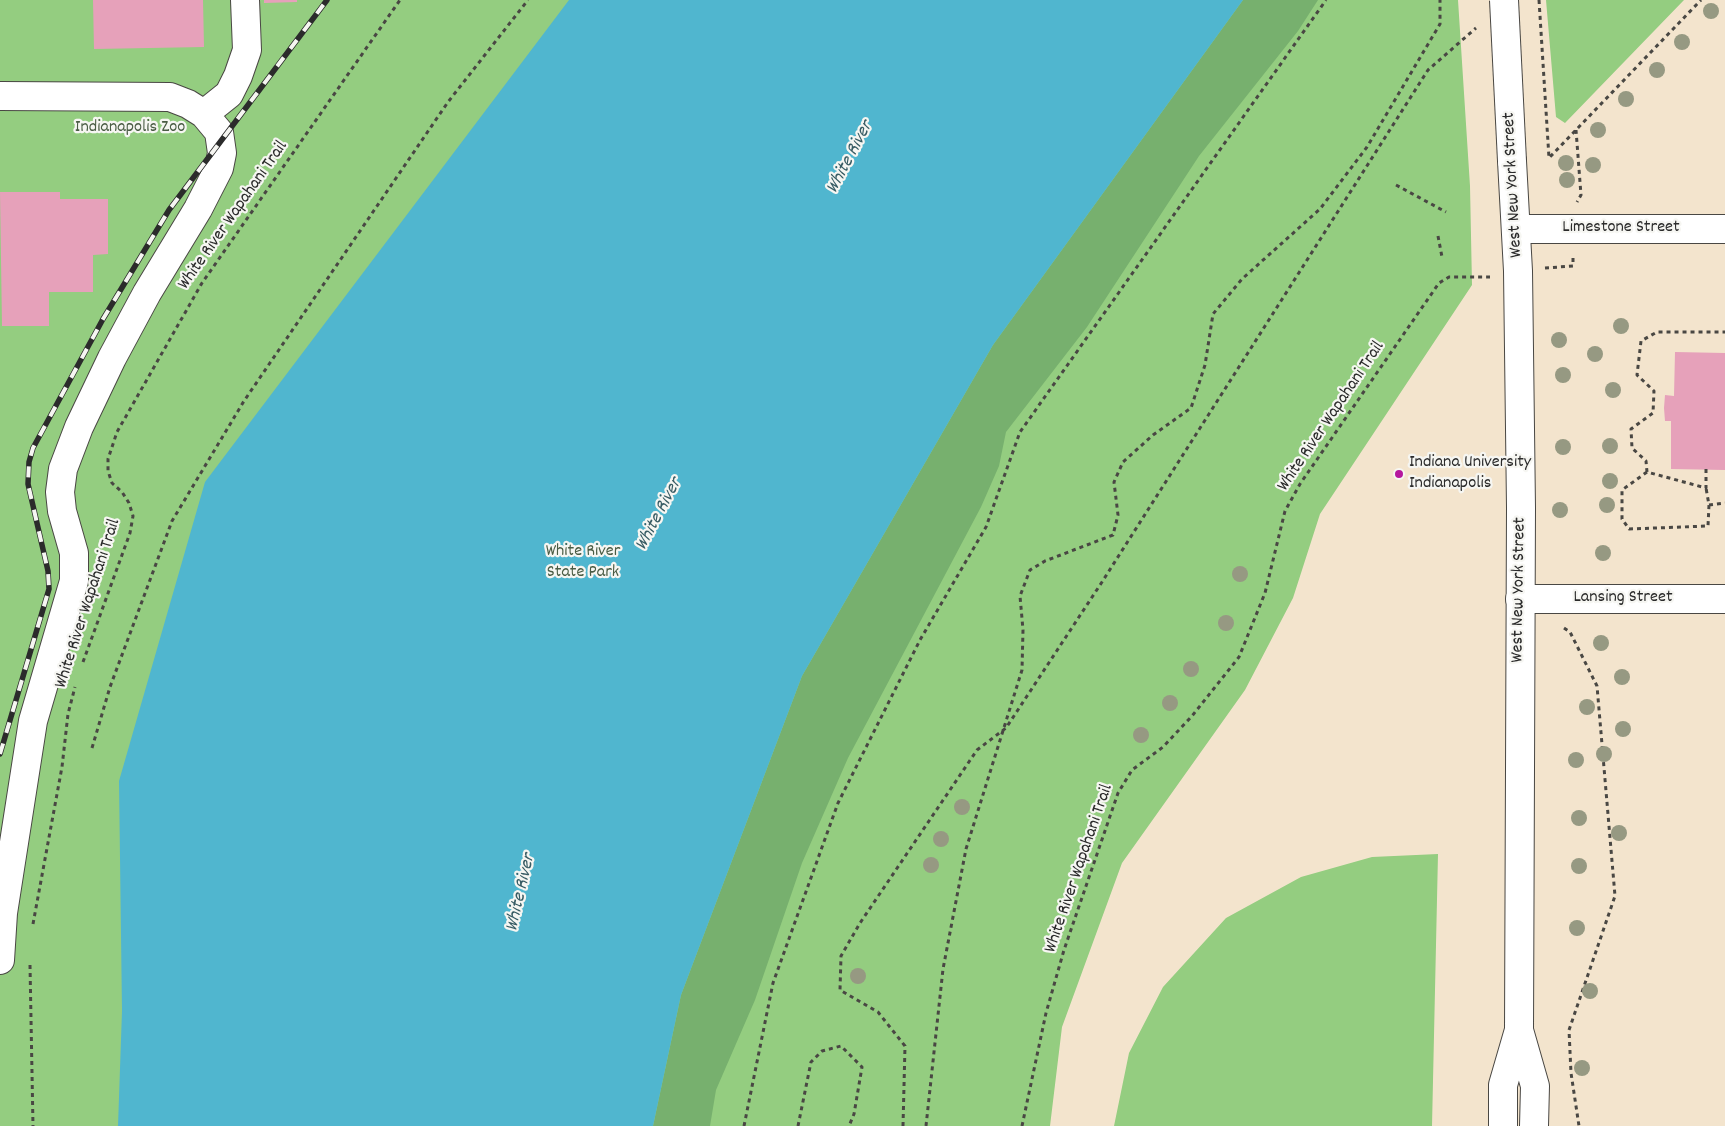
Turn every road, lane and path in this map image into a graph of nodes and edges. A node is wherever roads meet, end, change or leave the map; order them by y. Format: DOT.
graph roads {
  1 [pos="245,0"];
  2 [pos="400,0"];
  3 [pos="528,0"];
  4 [pos="1326,0"];
  5 [pos="1440,0"];
  6 [pos="1504,0"];
  7 [pos="1539,0"];
  8 [pos="1701,0"];
  9 [pos="1481,24"];
  10 [pos="0,96"];
  11 [pos="204,114"];
  12 [pos="1576,130"];
  13 [pos="1396,184"];
  14 [pos="1576,203"];
  15 [pos="1446,212"];
  16 [pos="1516,229"];
  17 [pos="1725,229"];
  18 [pos="1438,236"];
  19 [pos="1442,257"];
  20 [pos="1485,277"];
  21 [pos="1725,332"];
  22 [pos="1706,470"];
  23 [pos="1647,472"];
  24 [pos="1706,488"];
  25 [pos="1725,503"];
  26 [pos="1709,505"];
  27 [pos="1520,599"];
  28 [pos="1725,599"];
  29 [pos="1570,632"];
  30 [pos="80,668"];
  31 [pos="78,678"];
  32 [pos="1006,728"];
  33 [pos="92,748"];
  34 [pos="32,929"];
  35 [pos="30,956"];
  36 [pos="0,960"];
  37 [pos="1519,1030"];
  38 [pos="33,1126"];
  39 [pos="744,1126"];
  40 [pos="798,1126"];
  41 [pos="849,1126"];
  42 [pos="903,1126"];
  43 [pos="926,1126"];
  44 [pos="1022,1126"];
  45 [pos="1503,1126"];
  46 [pos="1534,1126"];
  47 [pos="1579,1126"];
  1 -- 11 [label="main road"];
  2 -- 30 [label="path, White River Wapahani Trail"];
  3 -- 33 [label="path"];
  4 -- 39 [label="path"];
  5 -- 32 [label="path"];
  6 -- 16 [label="main road, West New York Street, bridge"];
  7 -- 12 [label="path"];
  8 -- 12 [label="path"];
  9 -- 32 [label="path"];
  10 -- 11 [label="main road"];
  11 -- 36 [label="main road"];
  12 -- 14 [label="path"];
  13 -- 15 [label="path"];
  16 -- 17 [label="main road, Limestone Street"];
  16 -- 27 [label="main road, West New York Street"];
  18 -- 19 [label="path"];
  20 -- 44 [label="path, White River Wapahani Trail"];
  21 -- 23 [label="path"];
  22 -- 24 [label="path"];
  23 -- 24 [label="path"];
  23 -- 26 [label="path"];
  24 -- 26 [label="path"];
  25 -- 26 [label="path"];
  27 -- 28 [label="main road, Lansing Street"];
  27 -- 37 [label="main road, West New York Street"];
  29 -- 47 [label="path"];
  31 -- 34 [label="path, White River Wapahani Trail"];
  32 -- 42 [label="path"];
  32 -- 43 [label="path"];
  35 -- 38 [label="path"];
  37 -- 45 [label="main road, West New York Street"];
  37 -- 46 [label="main road, West New York Street"];
  40 -- 41 [label="path"];
}
